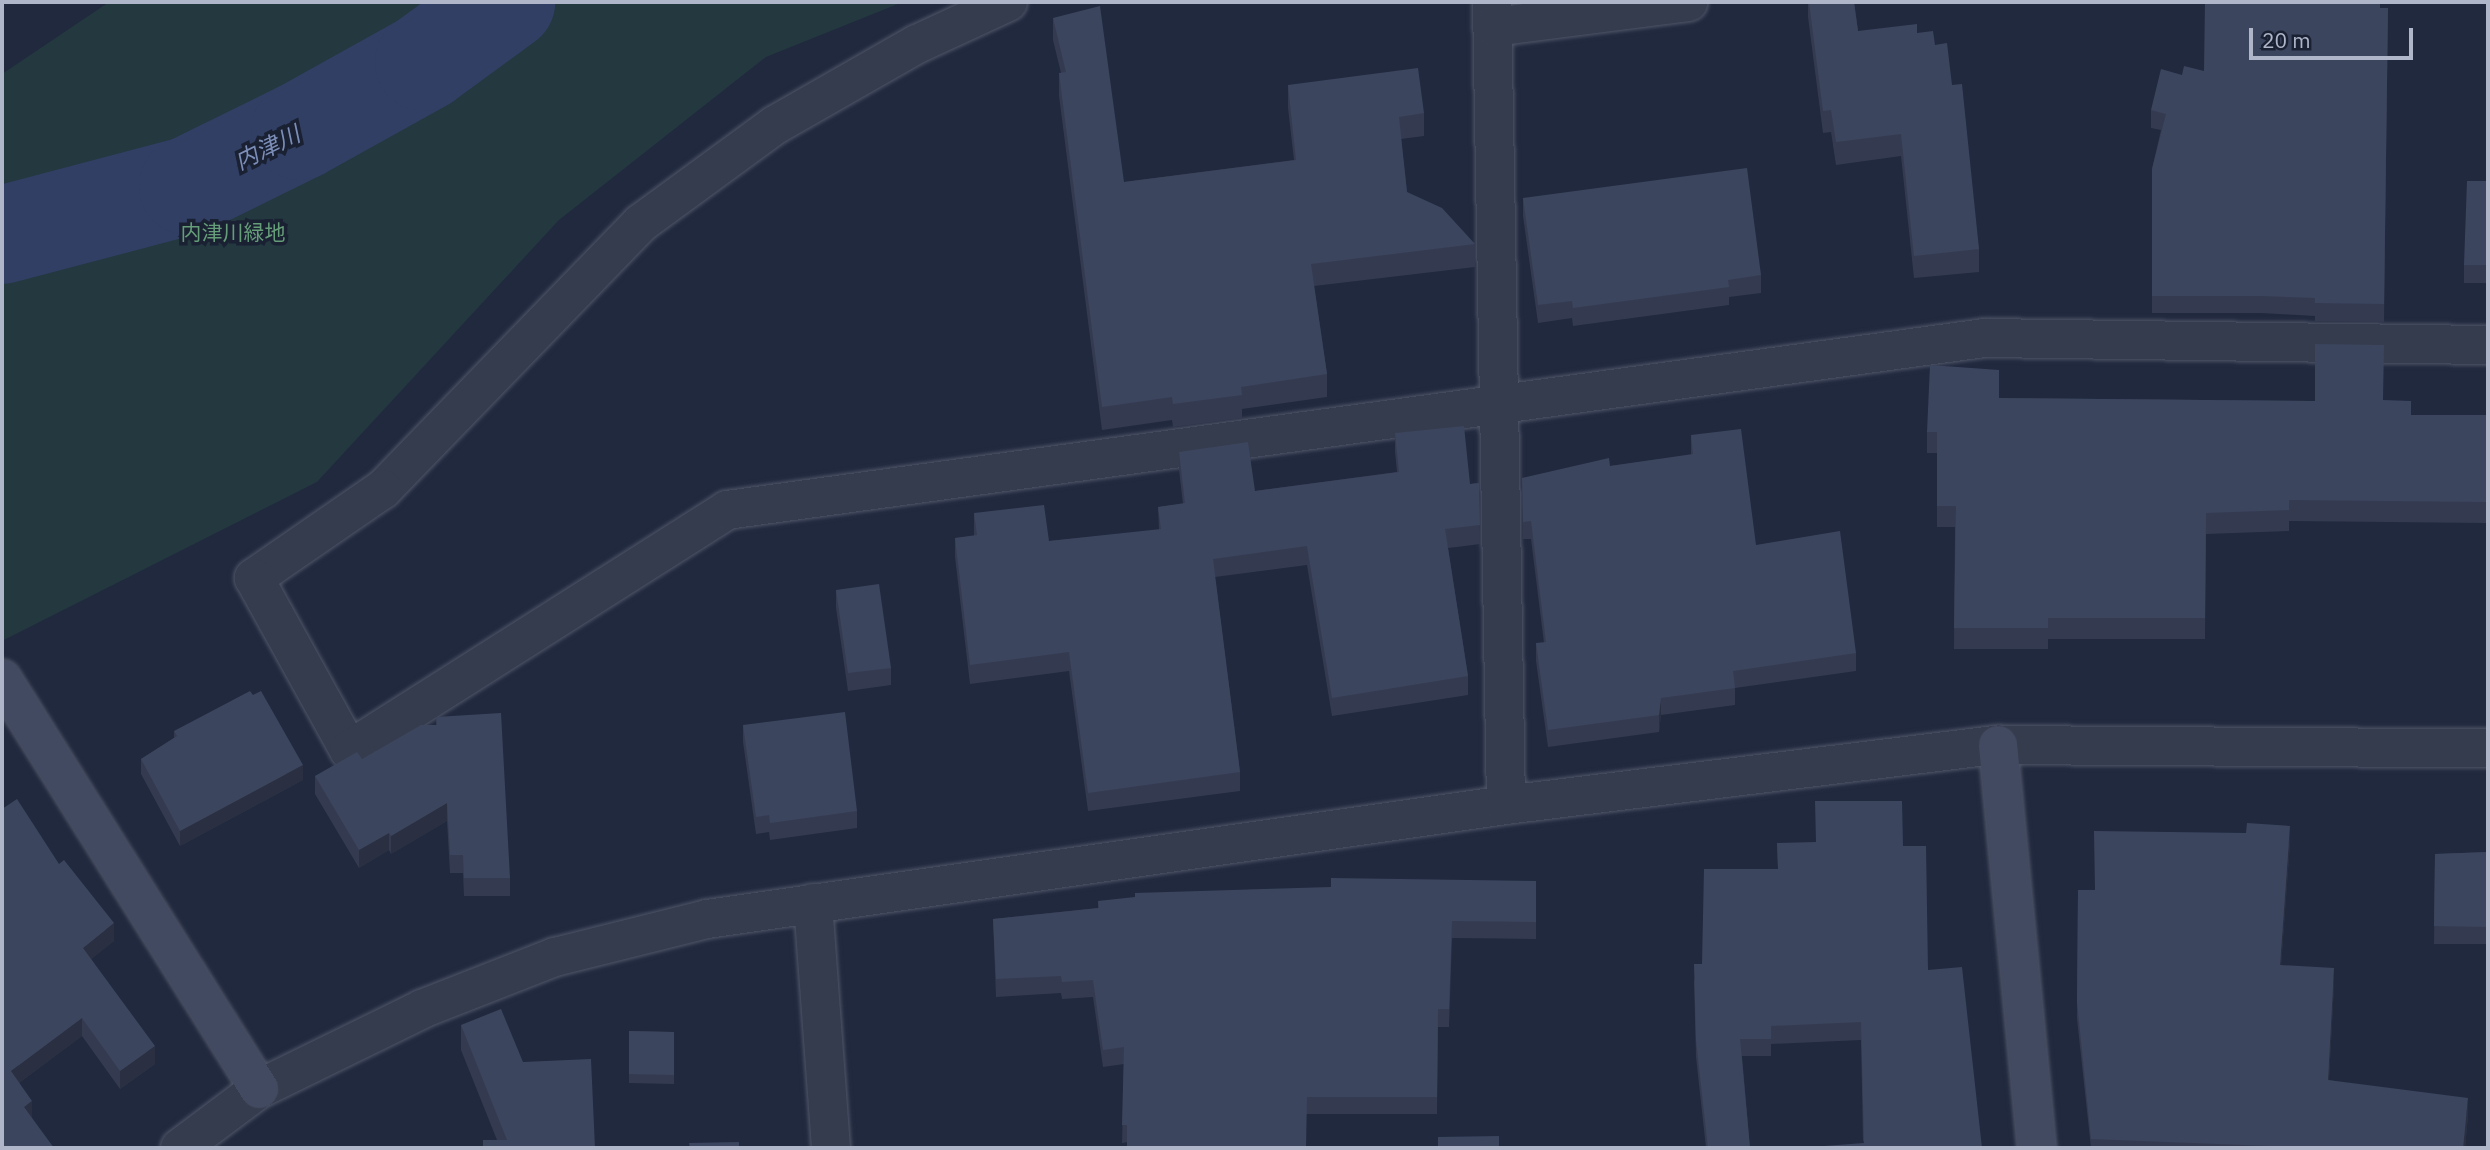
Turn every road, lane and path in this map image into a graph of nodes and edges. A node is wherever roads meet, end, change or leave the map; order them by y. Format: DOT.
graph roads {
  1 [pos="1008,2"];
  2 [pos="1688,2"];
  3 [pos="1493,14"];
  4 [pos="2488,345"];
  5 [pos="1497,402"];
  6 [pos="2,679"];
  7 [pos="1998,745"];
  8 [pos="2488,748"];
  9 [pos="1506,805"];
  10 [pos="813,903"];
  11 [pos="259,1089"];
  12 [pos="180,1148"];
  13 [pos="831,1148"];
  14 [pos="2038,1148"];
  1 -- 5 [label="street"];
  2 -- 3 [label="street"];
  3 -- 5 [label="street"];
  4 -- 5 [label="street"];
  5 -- 9 [label="street"];
  6 -- 11 [label="street"];
  7 -- 8 [label="street"];
  7 -- 9 [label="street"];
  7 -- 14 [label="street"];
  9 -- 10 [label="street"];
  10 -- 11 [label="street"];
  10 -- 13 [label="street"];
  11 -- 12 [label="street"];
}
